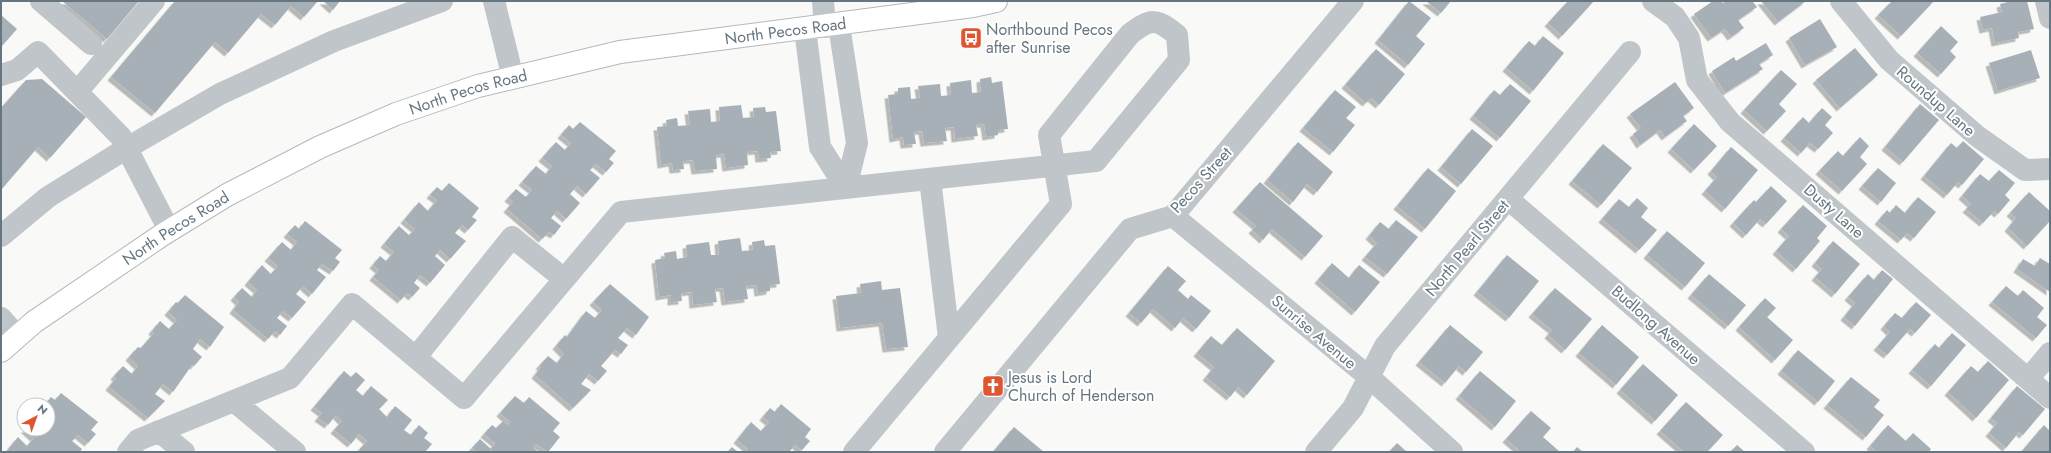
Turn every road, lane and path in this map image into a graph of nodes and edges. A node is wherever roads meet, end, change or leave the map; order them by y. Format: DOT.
graph roads {
  1 [pos="41,1"];
  2 [pos="154,1"];
  3 [pos="442,1"];
  4 [pos="494,1"];
  5 [pos="823,1"];
  6 [pos="996,1"];
  7 [pos="1354,1"];
  8 [pos="1653,1"];
  9 [pos="1841,1"];
  10 [pos="2046,1"];
  11 [pos="2050,18"];
  12 [pos="823,27"];
  13 [pos="91,44"];
  14 [pos="1630,52"];
  15 [pos="1,75"];
  16 [pos="513,78"];
  17 [pos="77,92"];
  18 [pos="127,148"];
  19 [pos="1054,165"];
  20 [pos="2050,169"];
  21 [pos="930,179"];
  22 [pos="846,188"];
  23 [pos="1508,199"];
  24 [pos="1173,216"];
  25 [pos="169,230"];
  26 [pos="1,236"];
  27 [pos="564,279"];
  28 [pos="1,318"];
  29 [pos="17,336"];
  30 [pos="949,338"];
  31 [pos="1,351"];
  32 [pos="2050,353"];
  33 [pos="416,357"];
  34 [pos="1369,378"];
  35 [pos="2028,379"];
  36 [pos="2050,398"];
  37 [pos="234,401"];
  38 [pos="159,431"];
  39 [pos="128,452"];
  40 [pos="184,452"];
  41 [pos="295,452"];
  42 [pos="854,452"];
  43 [pos="944,452"];
  44 [pos="1316,452"];
  45 [pos="1452,452"];
  46 [pos="1804,452"];
  1 -- 13 [label="street"];
  2 -- 17 [label="street"];
  3 -- 18 [label="street"];
  4 -- 16 [label="street"];
  5 -- 12 [label="street"];
  6 -- 12 [label="main road, North Pecos Road"];
  7 -- 24 [label="street, Pecos Street"];
  8 -- 35 [label="street, Dusty Lane"];
  9 -- 20 [label="street, Roundup Lane"];
  10 -- 11 [label="street"];
  12 -- 16 [label="main road, North Pecos Road"];
  12 -- 22 [label="street"];
  12 -- 22 [label="street"];
  14 -- 23 [label="street, North Pearl Street"];
  15 -- 17 [label="street"];
  16 -- 25 [label="main road, North Pecos Road"];
  17 -- 18 [label="street"];
  18 -- 25 [label="street"];
  18 -- 26 [label="street"];
  19 -- 19 [label="street"];
  19 -- 21 [label="street"];
  19 -- 30 [label="street"];
  21 -- 22 [label="street"];
  21 -- 30 [label="street"];
  22 -- 27 [label="street"];
  23 -- 34 [label="street, North Pearl Street"];
  23 -- 46 [label="street, Budlong Avenue"];
  24 -- 34 [label="street, Sunrise Avenue"];
  24 -- 43 [label="street, Pecos Street"];
  25 -- 29 [label="main road, North Pecos Road"];
  27 -- 33 [label="street"];
  27 -- 33 [label="street"];
  28 -- 29 [label="street"];
  29 -- 31 [label="main road, North Pecos Road"];
  30 -- 42 [label="street"];
  32 -- 35 [label="street"];
  33 -- 37 [label="street"];
  34 -- 44 [label="street, North Pearl Street"];
  34 -- 45 [label="street, Sunrise Avenue"];
  35 -- 36 [label="street, Dusty Lane"];
  37 -- 38 [label="street"];
  37 -- 41 [label="street"];
  38 -- 39 [label="street"];
  38 -- 40 [label="street"];
}
